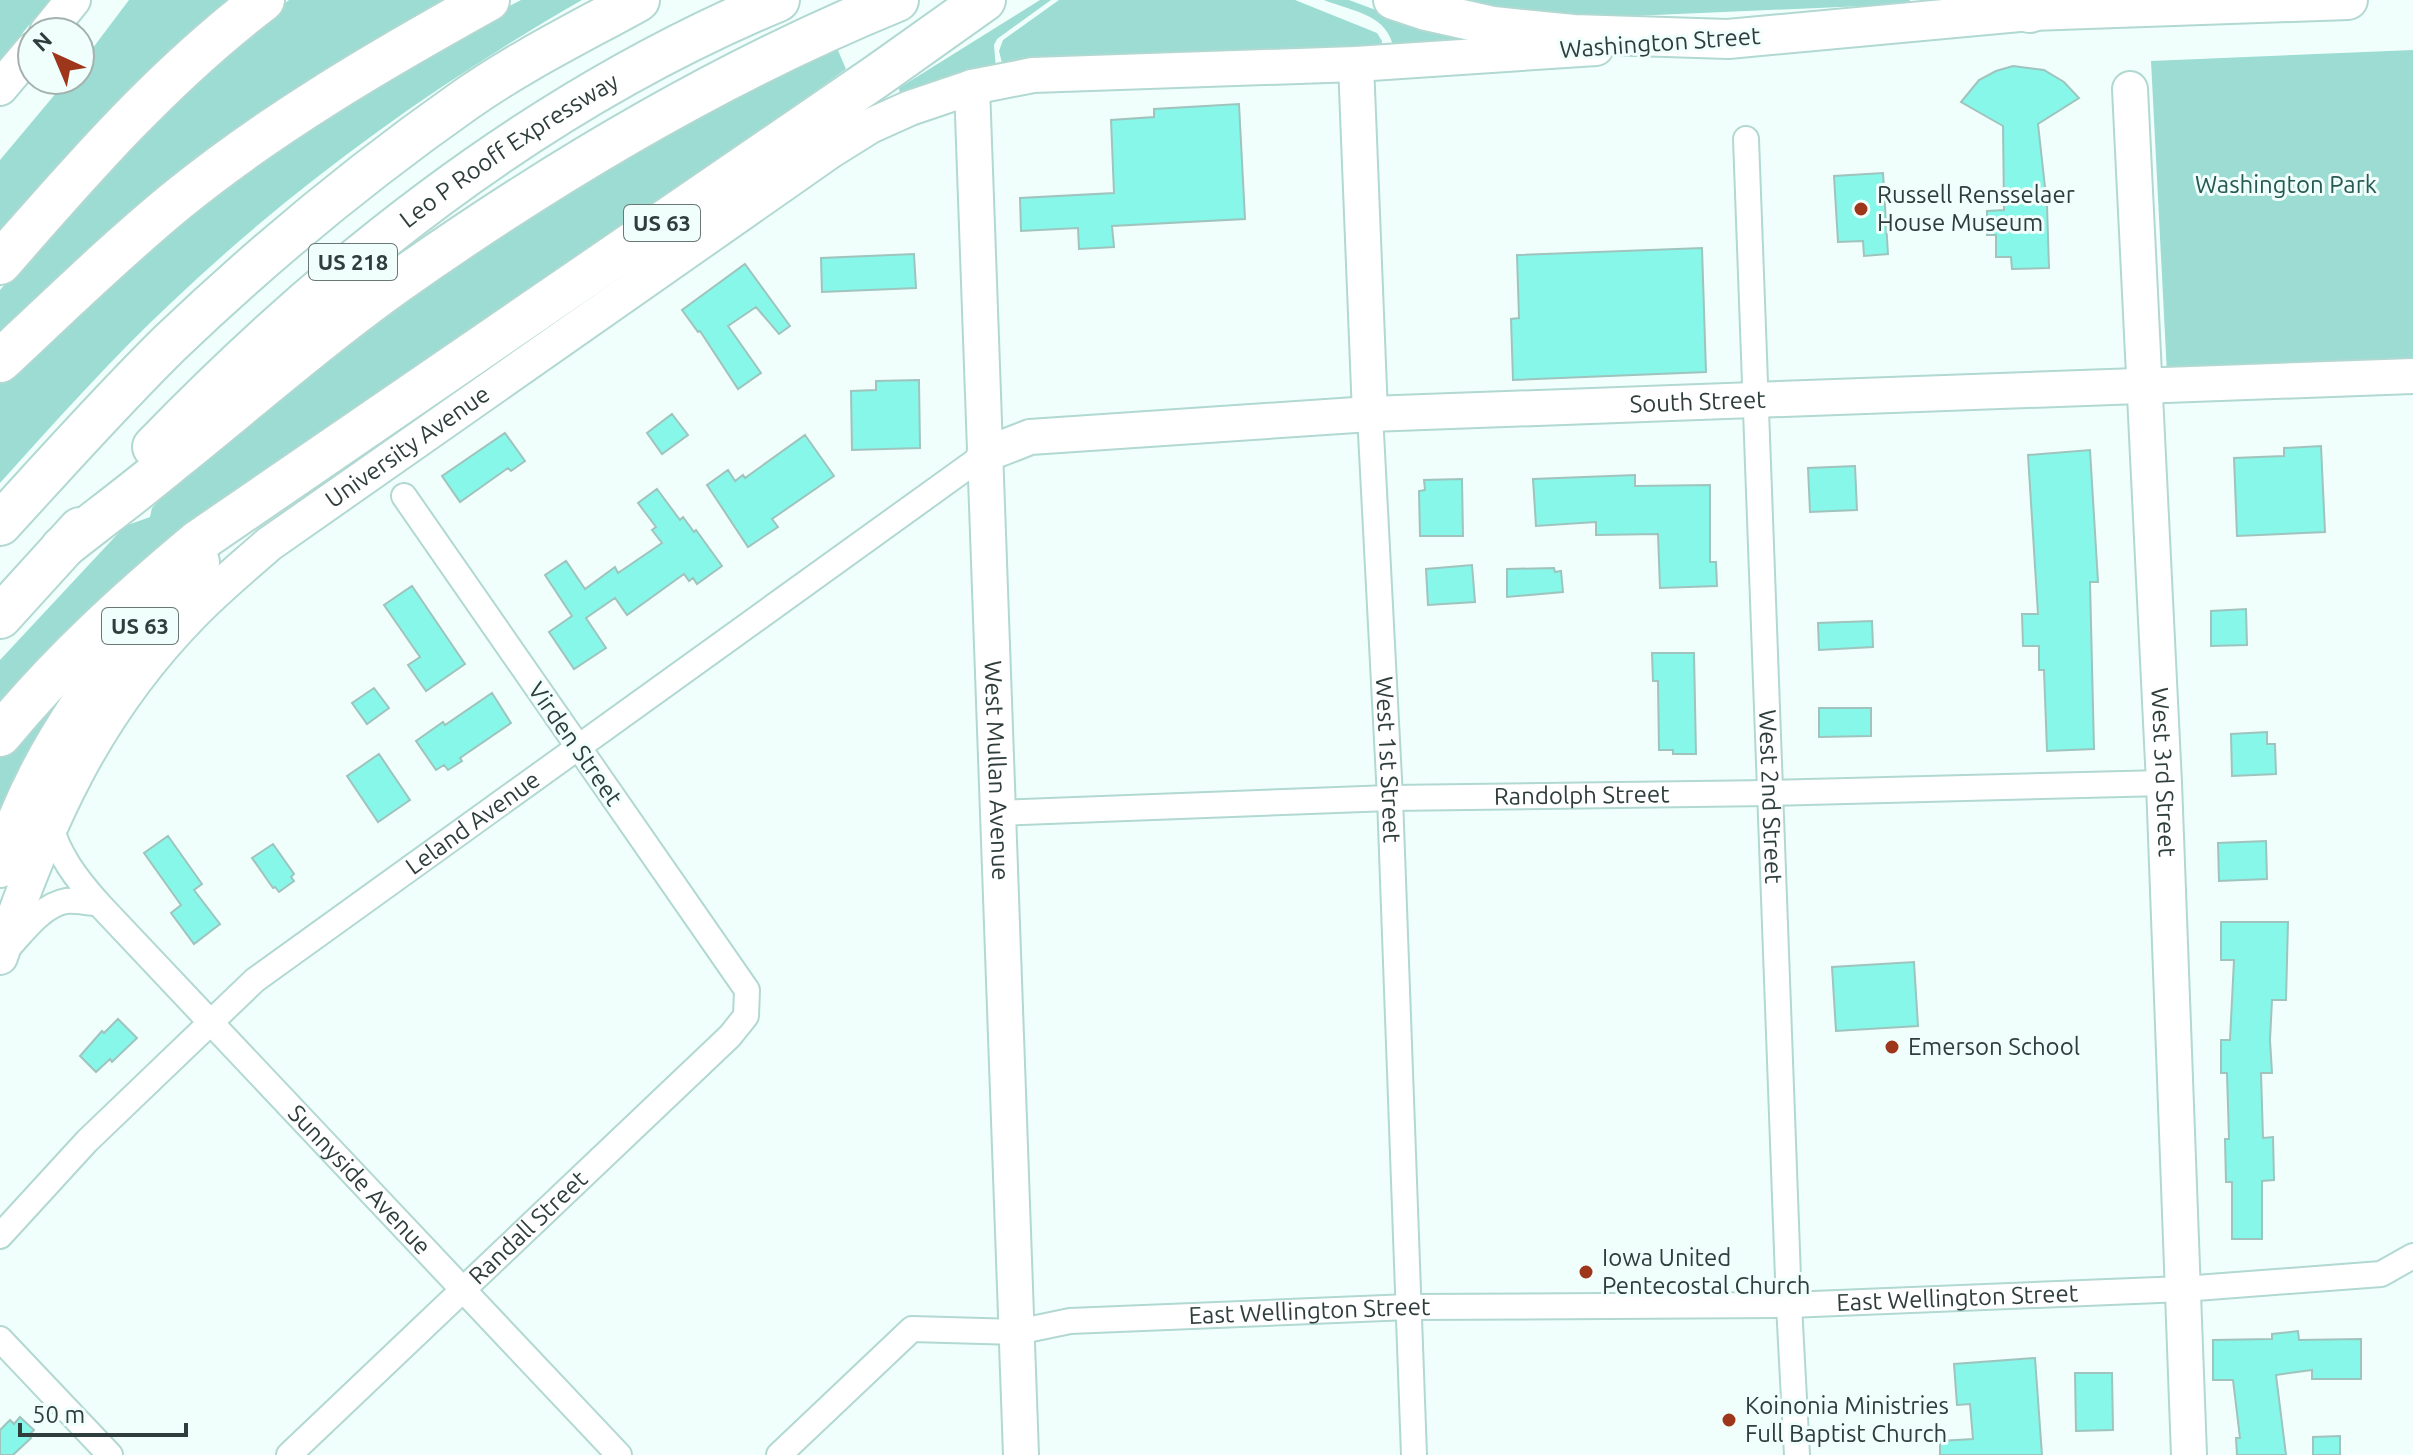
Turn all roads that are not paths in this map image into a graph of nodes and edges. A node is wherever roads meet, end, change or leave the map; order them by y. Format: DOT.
graph roads {
  1 [pos="73,0"];
  2 [pos="263,0"];
  3 [pos="488,0"];
  4 [pos="638,0"];
  5 [pos="778,0"];
  6 [pos="897,0"];
  7 [pos="984,0"];
  8 [pos="1393,0"];
  9 [pos="1972,0"];
  10 [pos="2348,0"];
  11 [pos="2030,11"];
  12 [pos="60,16"];
  13 [pos="1728,39"];
  14 [pos="1356,64"];
  15 [pos="16,69"];
  16 [pos="972,87"];
  17 [pos="0,88"];
  18 [pos="2130,89"];
  19 [pos="1746,139"];
  20 [pos="0,263"];
  21 [pos="0,361"];
  22 [pos="2413,376"];
  23 [pos="2142,386"];
  24 [pos="1755,400"];
  25 [pos="1370,414"];
  26 [pos="349,439"];
  27 [pos="984,455"];
  28 [pos="404,496"];
  29 [pos="0,524"];
  30 [pos="62,548"];
  31 [pos="0,617"];
  32 [pos="0,735"];
  33 [pos="578,748"];
  34 [pos="2164,783"];
  35 [pos="1770,793"];
  36 [pos="1390,798"];
  37 [pos="998,813"];
  38 [pos="50,824"];
  39 [pos="0,868"];
  40 [pos="98,903"];
  41 [pos="0,957"];
  42 [pos="747,990"];
  43 [pos="210,1022"];
  44 [pos="0,1236"];
  45 [pos="2413,1256"];
  46 [pos="461,1289"];
  47 [pos="2183,1289"];
  48 [pos="1789,1305"];
  49 [pos="1409,1307"];
  50 [pos="1017,1332"];
  51 [pos="0,1339"];
  52 [pos="110,1455"];
  53 [pos="289,1455"];
  54 [pos="619,1455"];
  55 [pos="779,1455"];
  56 [pos="1021,1455"];
  57 [pos="1414,1455"];
  58 [pos="1797,1455"];
  59 [pos="2189,1455"];
  1 -- 12 [label="street"];
  2 -- 20 [label="highway"];
  3 -- 21 [label="highway"];
  4 -- 29 [label="highway, US 218"];
  5 -- 30 [label="highway, Leo P Rooff Expressway / US 218"];
  6 -- 30 [label="highway"];
  7 -- 26 [label="highway, US 63"];
  8 -- 13 [label="main road"];
  9 -- 11 [label="highway"];
  10 -- 11 [label="main road, Washington Street"];
  11 -- 13 [label="main road, Washington Street"];
  13 -- 14 [label="street, Washington Street"];
  14 -- 16 [label="street, Washington Street"];
  14 -- 25 [label="street, West 1st Street"];
  15 -- 17 [label="street"];
  16 -- 27 [label="street, West Mullan Avenue"];
  16 -- 38 [label="street, University Avenue"];
  18 -- 23 [label="street, West 3rd Street"];
  19 -- 24 [label="street, West 2nd Street"];
  22 -- 23 [label="street, South Street"];
  23 -- 24 [label="street, South Street"];
  23 -- 34 [label="street, West 3rd Street"];
  24 -- 25 [label="street, South Street"];
  24 -- 35 [label="street, West 2nd Street"];
  25 -- 27 [label="street, South Street"];
  25 -- 36 [label="street, West 1st Street"];
  26 -- 32 [label="highway"];
  26 -- 39 [label="main road, US 63"];
  27 -- 33 [label="street, Leland Avenue"];
  27 -- 37 [label="street, West Mullan Avenue"];
  28 -- 33 [label="street, Virden Street"];
  30 -- 31 [label="highway, Leo P Rooff Expressway / US 218"];
  33 -- 42 [label="street, Virden Street"];
  33 -- 43 [label="street, Leland Avenue"];
  34 -- 35 [label="street, Randolph Street"];
  34 -- 47 [label="street, West 3rd Street"];
  35 -- 36 [label="street, Randolph Street"];
  35 -- 48 [label="street, West 2nd Street"];
  36 -- 37 [label="street, Randolph Street"];
  36 -- 49 [label="street, West 1st Street"];
  37 -- 50 [label="street, West Mullan Avenue"];
  38 -- 40 [label="street, Sunnyside Avenue"];
  38 -- 41 [label="street, University Avenue"];
  40 -- 41 [label="street"];
  40 -- 43 [label="street, Sunnyside Avenue"];
  42 -- 46 [label="street, Randall Street"];
  43 -- 44 [label="street, Leland Avenue"];
  43 -- 46 [label="street, Sunnyside Avenue"];
  45 -- 47 [label="street, East Wellington Street"];
  46 -- 53 [label="street, Randall Street"];
  46 -- 54 [label="street, Sunnyside Avenue"];
  47 -- 48 [label="street, East Wellington Street"];
  47 -- 59 [label="street, West 3rd Street"];
  48 -- 49 [label="street, East Wellington Street"];
  48 -- 58 [label="street, West 2nd Street"];
  49 -- 50 [label="street, East Wellington Street"];
  49 -- 57 [label="street, West 1st Street"];
  50 -- 55 [label="street, East Wellington Street"];
  50 -- 56 [label="street, West Mullan Avenue"];
  51 -- 52 [label="street"];
}
